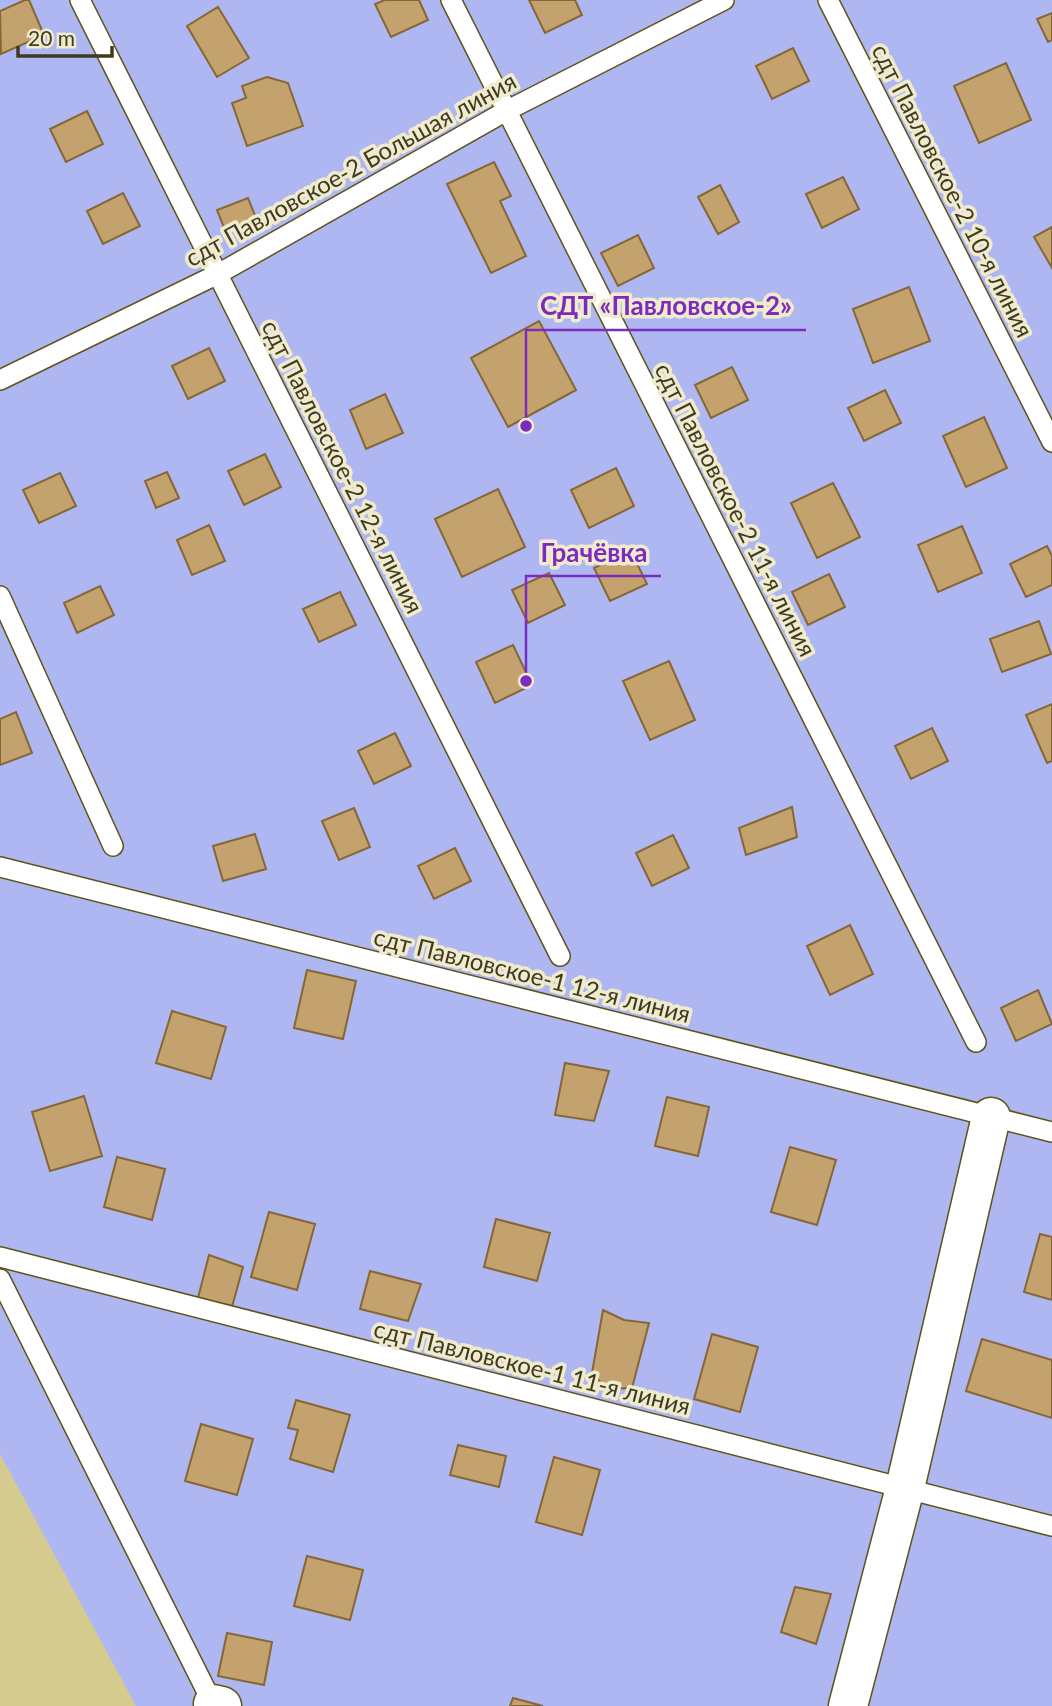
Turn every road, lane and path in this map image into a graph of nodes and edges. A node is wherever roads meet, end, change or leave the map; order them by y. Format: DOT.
graph roads {
  1 [pos="80,0"];
  2 [pos="451,0"];
  3 [pos="724,0"];
  4 [pos="828,0"];
  5 [pos="506,111"];
  6 [pos="218,274"];
  7 [pos="0,380"];
  8 [pos="1052,442"];
  9 [pos="0,596"];
  10 [pos="113,846"];
  11 [pos="0,867"];
  12 [pos="560,956"];
  13 [pos="976,1042"];
  14 [pos="992,1117"];
  15 [pos="1052,1132"];
  16 [pos="0,1257"];
  17 [pos="0,1279"];
  18 [pos="905,1488"];
  19 [pos="1052,1526"];
  20 [pos="216,1705"];
  21 [pos="848,1706"];
  1 -- 6 [label="lane, сдт Павловское-2 12-я линия"];
  2 -- 5 [label="lane, сдт Павловское-2 11-я линия"];
  3 -- 5 [label="lane, сдт Павловское-2 Большая линия"];
  4 -- 8 [label="lane, сдт Павловское-2 10-я линия"];
  5 -- 6 [label="lane, сдт Павловское-2 Большая линия"];
  5 -- 13 [label="lane, сдт Павловское-2 11-я линия"];
  6 -- 7 [label="lane, сдт Павловское-2 Большая линия"];
  6 -- 12 [label="lane, сдт Павловское-2 12-я линия"];
  9 -- 10 [label="lane"];
  11 -- 14 [label="lane, сдт Павловское-1 12-я линия"];
  14 -- 15 [label="lane, сдт Павловское-1 12-я линия"];
  14 -- 18 [label="street"];
  16 -- 18 [label="lane, сдт Павловское-1 11-я линия"];
  17 -- 20 [label="lane"];
  18 -- 19 [label="lane, сдт Павловское-1 11-я линия"];
  18 -- 21 [label="street"];
}
